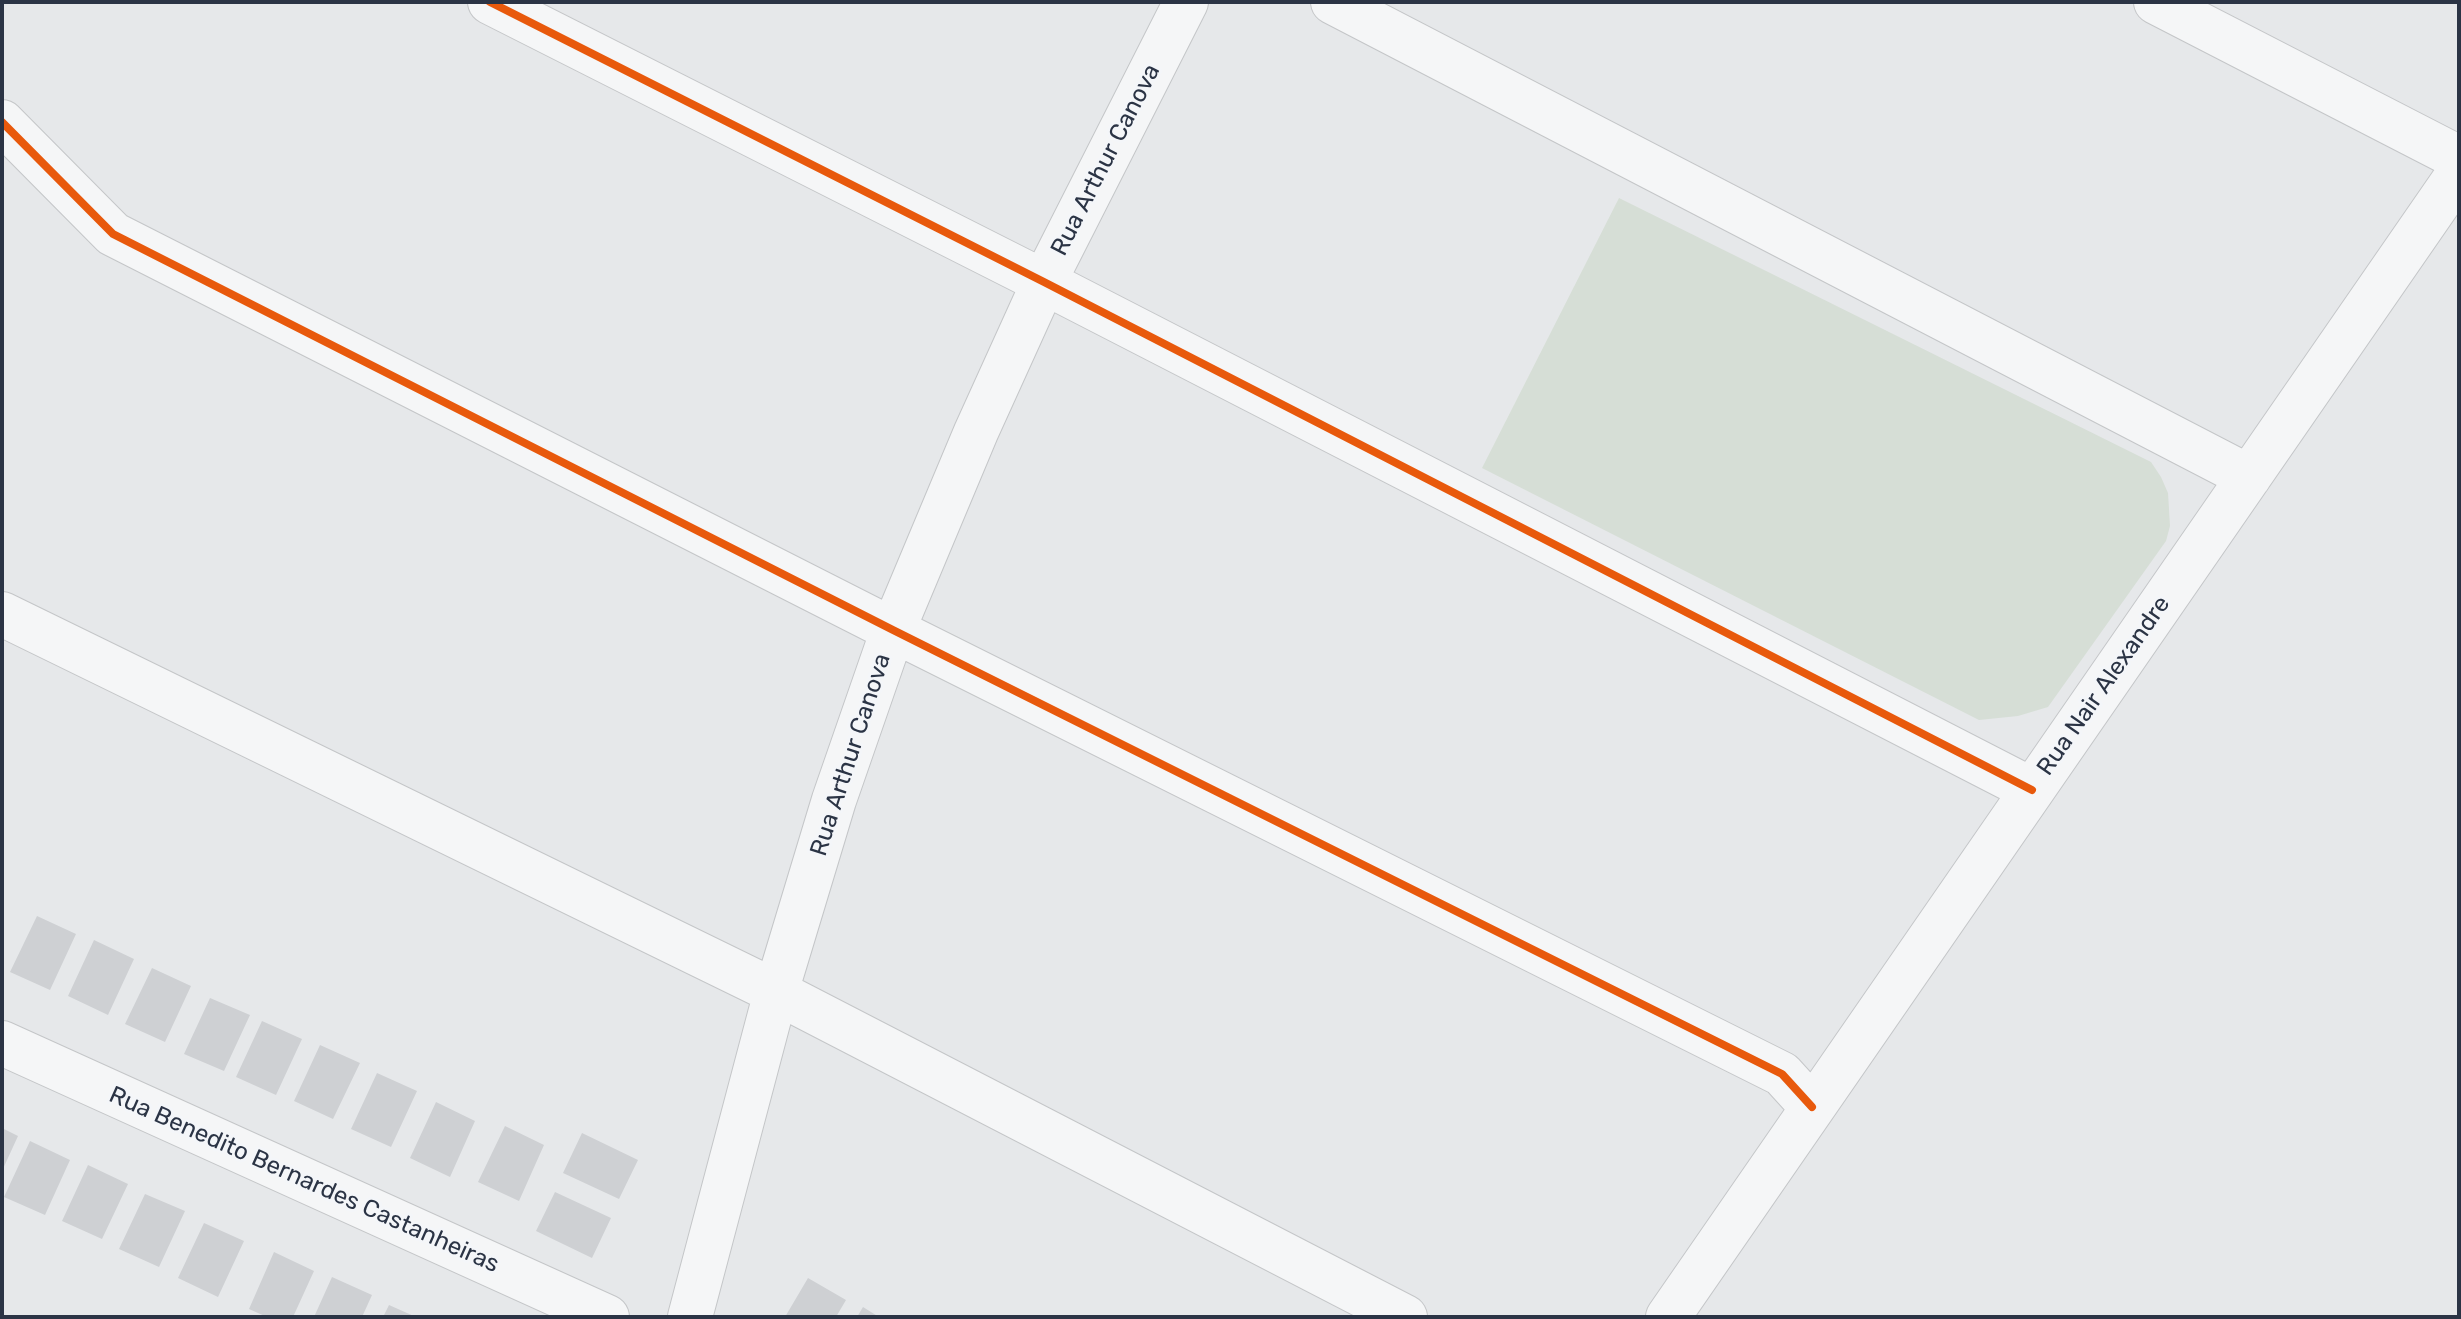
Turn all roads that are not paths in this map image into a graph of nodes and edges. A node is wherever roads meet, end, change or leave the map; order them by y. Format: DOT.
graph roads {
  1 [pos="490,2"];
  2 [pos="1186,2"];
  3 [pos="1333,2"];
  4 [pos="2156,2"];
  5 [pos="2,122"];
  6 [pos="2459,158"];
  7 [pos="2459,173"];
  8 [pos="1044,282"];
  9 [pos="2249,477"];
  10 [pos="2,614"];
  11 [pos="893,630"];
  12 [pos="2032,790"];
  13 [pos="776,992"];
  14 [pos="2,1043"];
  15 [pos="1812,1107"];
  16 [pos="607,1317"];
  17 [pos="690,1317"];
  18 [pos="1405,1317"];
  19 [pos="1668,1317"];
  1 -- 8 [label="street"];
  2 -- 8 [label="street, Rua Arthur Canova"];
  3 -- 9 [label="street"];
  4 -- 6 [label="street"];
  5 -- 11 [label="street"];
  7 -- 9 [label="street, Rua Nair Alexandre"];
  8 -- 11 [label="street, Rua Arthur Canova"];
  8 -- 12 [label="street"];
  9 -- 12 [label="street, Rua Nair Alexandre"];
  10 -- 13 [label="street"];
  11 -- 13 [label="street, Rua Arthur Canova"];
  11 -- 15 [label="street"];
  12 -- 15 [label="street, Rua Nair Alexandre"];
  13 -- 17 [label="street, Rua Arthur Canova"];
  13 -- 18 [label="street"];
  14 -- 16 [label="street, Rua Benedito Bernardes Castanheiras"];
  15 -- 19 [label="street, Rua Nair Alexandre"];
}
